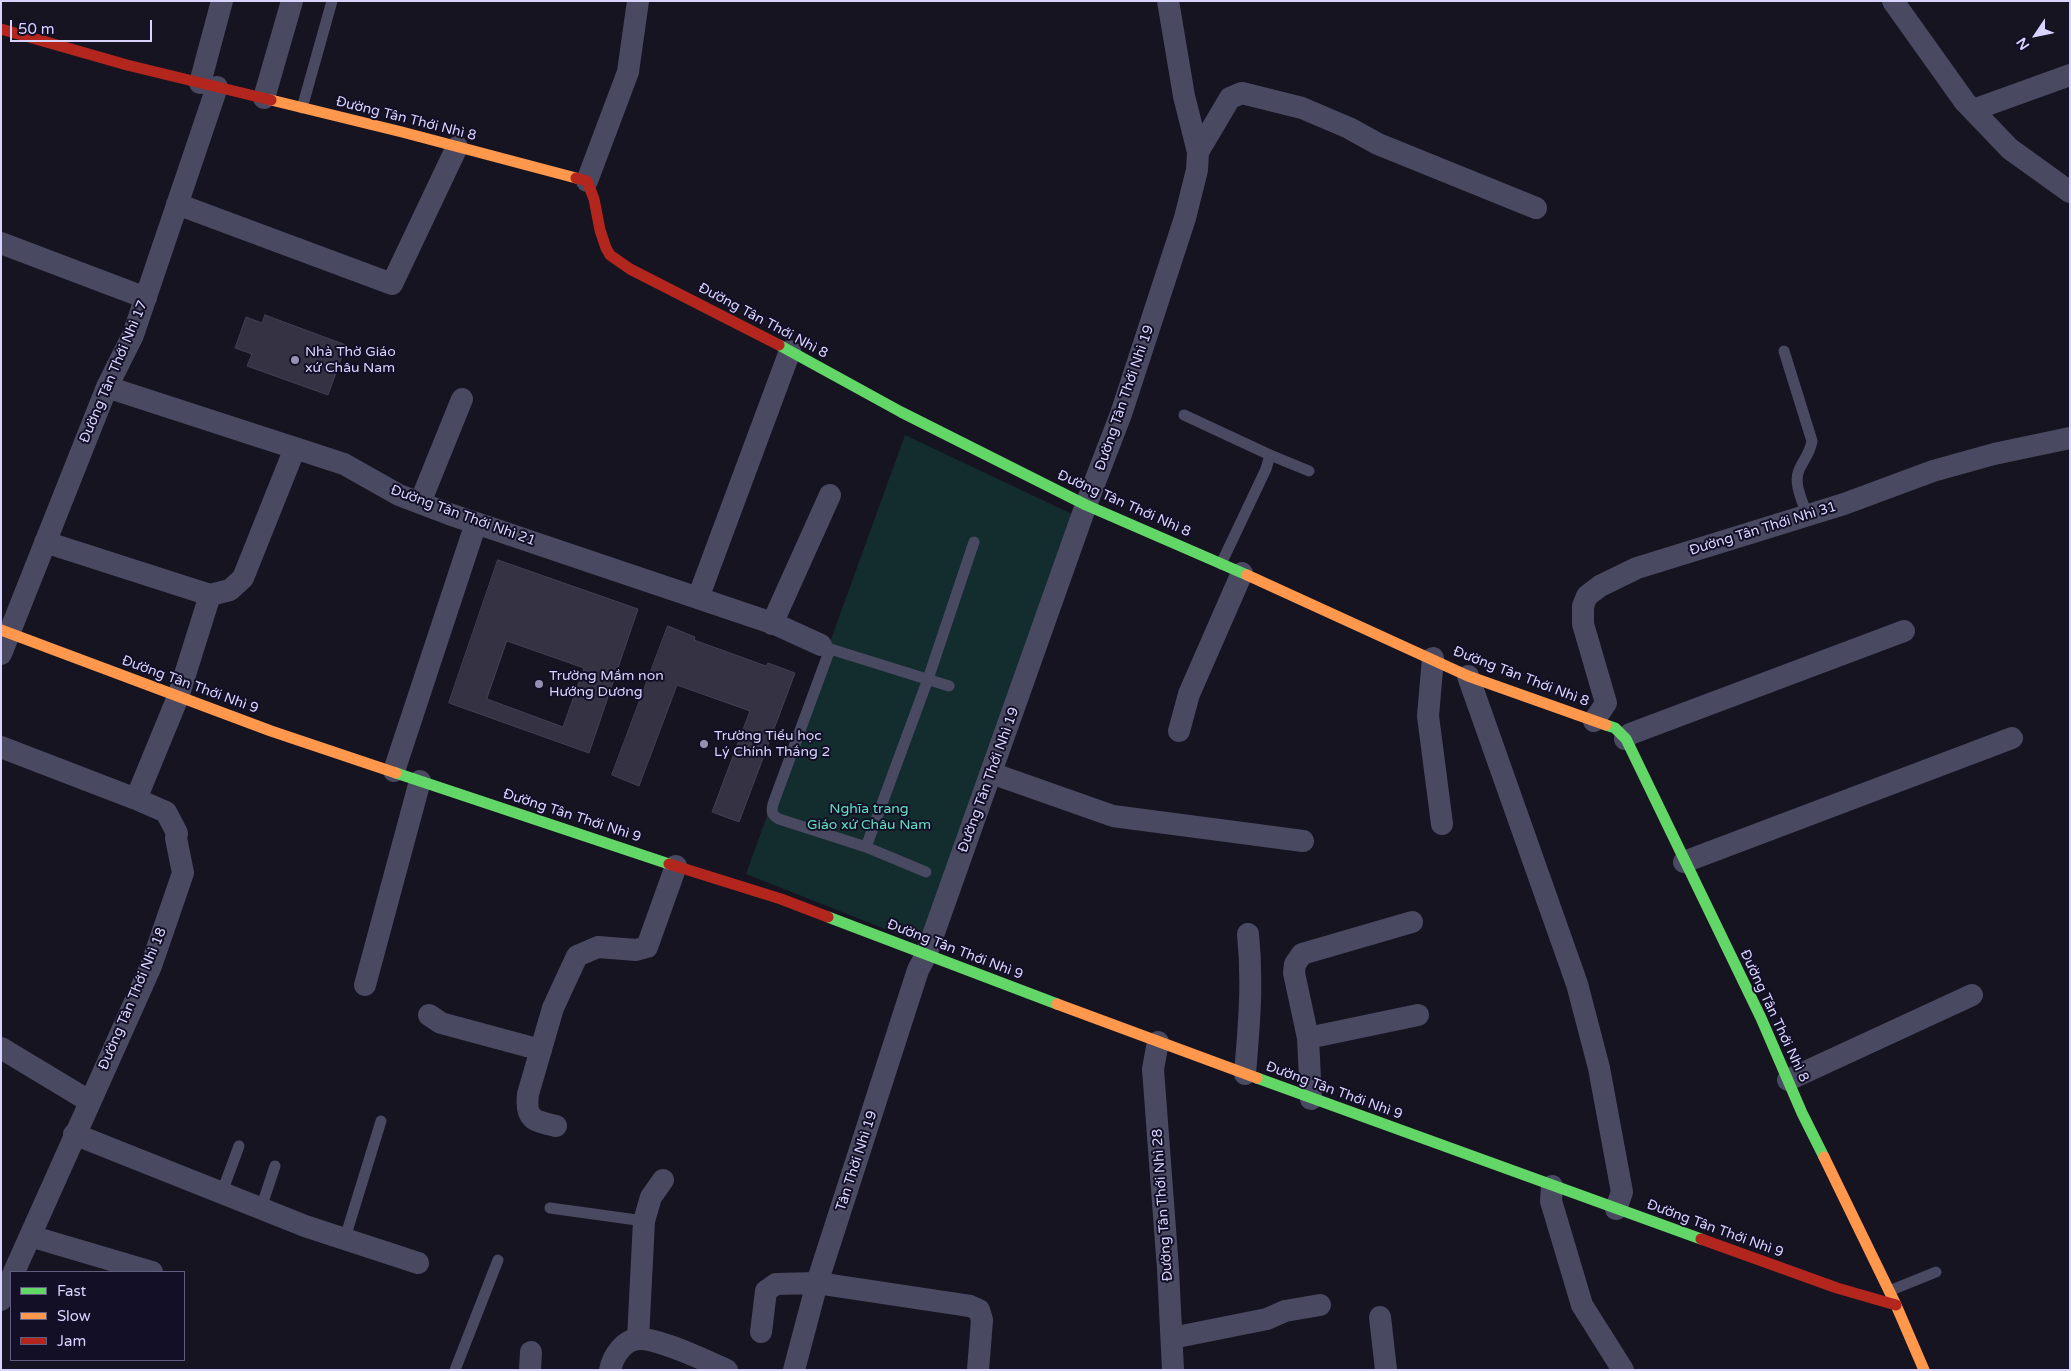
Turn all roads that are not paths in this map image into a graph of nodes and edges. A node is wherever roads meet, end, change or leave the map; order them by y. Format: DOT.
graph roads {
  1 [pos="222,1"];
  2 [pos="292,1"];
  3 [pos="332,1"];
  4 [pos="638,1"];
  5 [pos="1168,1"];
  6 [pos="1893,1"];
  7 [pos="1,29"];
  8 [pos="2070,75"];
  9 [pos="208,85"];
  10 [pos="264,98"];
  11 [pos="302,108"];
  12 [pos="1973,110"];
  13 [pos="457,147"];
  14 [pos="1198,152"];
  15 [pos="586,181"];
  16 [pos="2070,192"];
  17 [pos="177,204"];
  18 [pos="1536,208"];
  19 [pos="1,243"];
  20 [pos="146,298"];
  21 [pos="1784,351"];
  22 [pos="790,352"];
  23 [pos="106,387"];
  24 [pos="462,399"];
  25 [pos="1184,415"];
  26 [pos="2070,438"];
  27 [pos="295,448"];
  28 [pos="1270,455"];
  29 [pos="1308,471"];
  30 [pos="830,495"];
  31 [pos="420,503"];
  32 [pos="1086,505"];
  33 [pos="1807,515"];
  34 [pos="476,523"];
  35 [pos="45,542"];
  36 [pos="974,542"];
  37 [pos="1221,564"];
  38 [pos="1242,573"];
  39 [pos="210,595"];
  40 [pos="698,598"];
  41 [pos="772,624"];
  42 [pos="1904,631"];
  43 [pos="5,632"];
  44 [pos="826,647"];
  45 [pos="1,654"];
  46 [pos="1433,658"];
  47 [pos="1468,676"];
  48 [pos="928,679"];
  49 [pos="949,686"];
  50 [pos="178,697"];
  51 [pos="1594,721"];
  52 [pos="1179,731"];
  53 [pos="2012,738"];
  54 [pos="1625,739"];
  55 [pos="1,747"];
  56 [pos="394,771"];
  57 [pos="991,773"];
  58 [pos="420,781"];
  59 [pos="136,799"];
  60 [pos="1442,824"];
  61 [pos="1303,841"];
  62 [pos="866,847"];
  63 [pos="1684,862"];
  64 [pos="676,866"];
  65 [pos="926,872"];
  66 [pos="1412,922"];
  67 [pos="1248,934"];
  68 [pos="926,955"];
  69 [pos="365,985"];
  70 [pos="1972,995"];
  71 [pos="429,1015"];
  72 [pos="1418,1015"];
  73 [pos="1308,1038"];
  74 [pos="1158,1042"];
  75 [pos="1,1048"];
  76 [pos="541,1050"];
  77 [pos="1245,1074"];
  78 [pos="1788,1080"];
  79 [pos="1311,1099"];
  80 [pos="89,1102"];
  81 [pos="381,1121"];
  82 [pos="556,1126"];
  83 [pos="74,1134"];
  84 [pos="239,1146"];
  85 [pos="275,1166"];
  86 [pos="663,1180"];
  87 [pos="1552,1186"];
  88 [pos="222,1192"];
  89 [pos="261,1208"];
  90 [pos="550,1208"];
  91 [pos="1616,1209"];
  92 [pos="644,1221"];
  93 [pos="30,1236"];
  94 [pos="344,1238"];
  95 [pos="498,1260"];
  96 [pos="418,1263"];
  97 [pos="14,1271"];
  98 [pos="149,1271"];
  99 [pos="1936,1272"];
  100 [pos="10,1280"];
  101 [pos="817,1283"];
  102 [pos="1889,1291"];
  103 [pos="1,1300"];
  104 [pos="1320,1305"];
  105 [pos="1896,1305"];
  106 [pos="1380,1317"];
  107 [pos="761,1332"];
  108 [pos="1172,1338"];
  109 [pos="638,1339"];
  110 [pos="455,1370"];
  111 [pos="610,1370"];
  112 [pos="727,1370"];
  113 [pos="794,1370"];
  114 [pos="978,1370"];
  115 [pos="1173,1370"];
  116 [pos="1386,1370"];
  117 [pos="1623,1370"];
  118 [pos="1924,1370"];
  1 -- 9 [label="street, Đường Tân Thới Nhì 17"];
  2 -- 10 [label="street"];
  3 -- 11 [label="lane"];
  4 -- 15 [label="street"];
  5 -- 14 [label="street, Đường Tân Thới Nhì 19"];
  6 -- 12 [label="street"];
  7 -- 9 [label="street, Đường Tân Thới Nhì 8"];
  8 -- 12 [label="street"];
  9 -- 10 [label="street, Đường Tân Thới Nhì 8"];
  9 -- 17 [label="street, Đường Tân Thới Nhì 17"];
  10 -- 11 [label="street, Đường Tân Thới Nhì 8"];
  11 -- 13 [label="street, Đường Tân Thới Nhì 8"];
  12 -- 16 [label="street"];
  13 -- 15 [label="street, Đường Tân Thới Nhì 8"];
  13 -- 17 [label="street"];
  14 -- 18 [label="street"];
  14 -- 32 [label="street, Đường Tân Thới Nhì 19"];
  15 -- 22 [label="street, Đường Tân Thới Nhì 8"];
  17 -- 20 [label="street, Đường Tân Thới Nhì 17"];
  19 -- 20 [label="street"];
  20 -- 23 [label="street, Đường Tân Thới Nhì 17"];
  21 -- 33 [label="lane"];
  22 -- 32 [label="street, Đường Tân Thới Nhì 8"];
  22 -- 40 [label="street"];
  23 -- 27 [label="street, Đường Tân Thới Nhì 21"];
  23 -- 35 [label="street, Đường Tân Thới Nhì 17"];
  24 -- 31 [label="street"];
  25 -- 28 [label="lane"];
  26 -- 33 [label="street, Đường Tân Thới Nhì 31"];
  27 -- 31 [label="street, Đường Tân Thới Nhì 21"];
  27 -- 39 [label="street"];
  28 -- 29 [label="lane"];
  28 -- 37 [label="lane"];
  30 -- 41 [label="street"];
  31 -- 34 [label="street, Đường Tân Thới Nhì 21"];
  32 -- 37 [label="street, Đường Tân Thới Nhì 8"];
  32 -- 57 [label="street, Đường Tân Thới Nhì 19"];
  33 -- 51 [label="street, Đường Tân Thới Nhì 31"];
  34 -- 40 [label="street, Đường Tân Thới Nhì 21"];
  34 -- 56 [label="street"];
  35 -- 39 [label="street"];
  35 -- 43 [label="street, Đường Tân Thới Nhì 17"];
  36 -- 48 [label="lane"];
  37 -- 38 [label="street, Đường Tân Thới Nhì 8"];
  38 -- 46 [label="street, Đường Tân Thới Nhì 8"];
  38 -- 52 [label="street"];
  39 -- 50 [label="street"];
  40 -- 41 [label="street, Đường Tân Thới Nhì 21"];
  41 -- 44 [label="street, Đường Tân Thới Nhì 21"];
  42 -- 54 [label="street"];
  43 -- 45 [label="street, Đường Tân Thới Nhì 17"];
  43 -- 50 [label="street, Đường Tân Thới Nhì 9"];
  44 -- 48 [label="lane"];
  44 -- 62 [label="lane"];
  46 -- 47 [label="street, Đường Tân Thới Nhì 8"];
  46 -- 60 [label="street"];
  47 -- 51 [label="street, Đường Tân Thới Nhì 8"];
  47 -- 91 [label="street"];
  48 -- 49 [label="lane"];
  48 -- 62 [label="lane"];
  50 -- 56 [label="street, Đường Tân Thới Nhì 9"];
  50 -- 59 [label="street"];
  51 -- 54 [label="street, Đường Tân Thới Nhì 8"];
  53 -- 63 [label="street"];
  54 -- 63 [label="street, Đường Tân Thới Nhì 8"];
  55 -- 59 [label="street, Đường Tân Thới Nhì 18"];
  56 -- 58 [label="street, Đường Tân Thới Nhì 9"];
  57 -- 61 [label="street"];
  57 -- 68 [label="street, Đường Tân Thới Nhì 19"];
  58 -- 64 [label="street, Đường Tân Thới Nhì 9"];
  58 -- 69 [label="street"];
  59 -- 80 [label="street, Đường Tân Thới Nhì 18"];
  62 -- 65 [label="lane"];
  63 -- 78 [label="street, Đường Tân Thới Nhì 8"];
  64 -- 68 [label="street, Đường Tân Thới Nhì 9"];
  64 -- 76 [label="street"];
  66 -- 73 [label="street"];
  67 -- 77 [label="street"];
  68 -- 74 [label="street, Đường Tân Thới Nhì 9"];
  68 -- 101 [label="street, Tân Thời Nhì 19"];
  70 -- 78 [label="street"];
  71 -- 76 [label="street"];
  72 -- 73 [label="street"];
  73 -- 79 [label="street"];
  74 -- 77 [label="street, Đường Tân Thới Nhì 9"];
  74 -- 108 [label="street, Đường Tân Thới Nhì 28"];
  75 -- 80 [label="street"];
  76 -- 82 [label="street"];
  77 -- 79 [label="street, Đường Tân Thới Nhì 9"];
  78 -- 102 [label="street, Đường Tân Thới Nhì 8"];
  79 -- 87 [label="street, Đường Tân Thới Nhì 9"];
  80 -- 83 [label="street, Đường Tân Thới Nhì 18"];
  81 -- 94 [label="lane"];
  83 -- 88 [label="street"];
  83 -- 93 [label="street, Đường Tân Thới Nhì 18"];
  84 -- 88 [label="lane"];
  85 -- 89 [label="lane"];
  86 -- 92 [label="street"];
  87 -- 91 [label="street, Đường Tân Thới Nhì 9"];
  87 -- 117 [label="street"];
  88 -- 89 [label="street"];
  89 -- 94 [label="street"];
  90 -- 92 [label="lane"];
  91 -- 105 [label="street, Đường Tân Thới Nhì 9"];
  92 -- 109 [label="street"];
  93 -- 97 [label="street, Đường Tân Thới Nhì 18"];
  93 -- 98 [label="street"];
  94 -- 96 [label="street"];
  95 -- 110 [label="lane"];
  99 -- 102 [label="lane"];
  100 -- 103 [label="street"];
  101 -- 107 [label="street"];
  101 -- 113 [label="street, Tân Thời Nhì 19"];
  101 -- 114 [label="street"];
  102 -- 105 [label="street, Đường Tân Thới Nhì 8"];
  104 -- 108 [label="street"];
  105 -- 118 [label="street, Đường Tân Thới Nhì 8"];
  106 -- 116 [label="street"];
  108 -- 115 [label="street, Đường Tân Thới Nhì 28"];
  109 -- 111 [label="street"];
  109 -- 112 [label="street"];
}
